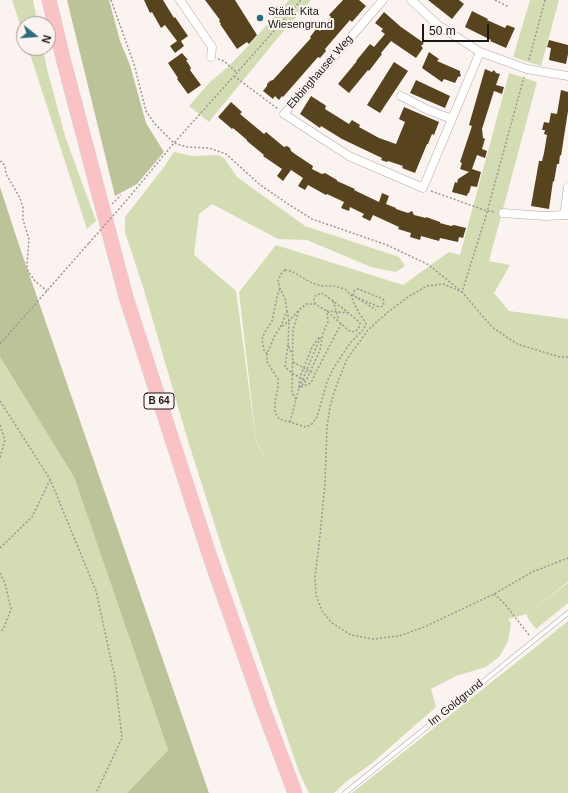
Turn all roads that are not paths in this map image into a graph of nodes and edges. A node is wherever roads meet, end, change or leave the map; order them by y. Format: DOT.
graph roads {
  1 [pos="49,0"];
  2 [pos="180,0"];
  3 [pos="383,0"];
  4 [pos="411,0"];
  5 [pos="480,52"];
  6 [pos="211,57"];
  7 [pos="568,76"];
  8 [pos="401,96"];
  9 [pos="452,120"];
  10 [pos="568,187"];
  11 [pos="503,213"];
  12 [pos="566,215"];
  13 [pos="568,613"];
  14 [pos="295,793"];
  15 [pos="345,793"];
  1 -- 14 [label="highway, B 64"];
  2 -- 6 [label="street"];
  3 -- 9 [label="street, Ebbinghauser Weg"];
  4 -- 5 [label="street"];
  5 -- 7 [label="street"];
  5 -- 9 [label="street"];
  8 -- 9 [label="street"];
  10 -- 12 [label="street"];
  11 -- 12 [label="street"];
  13 -- 15 [label="lane, Im Goldgrund"];
}
